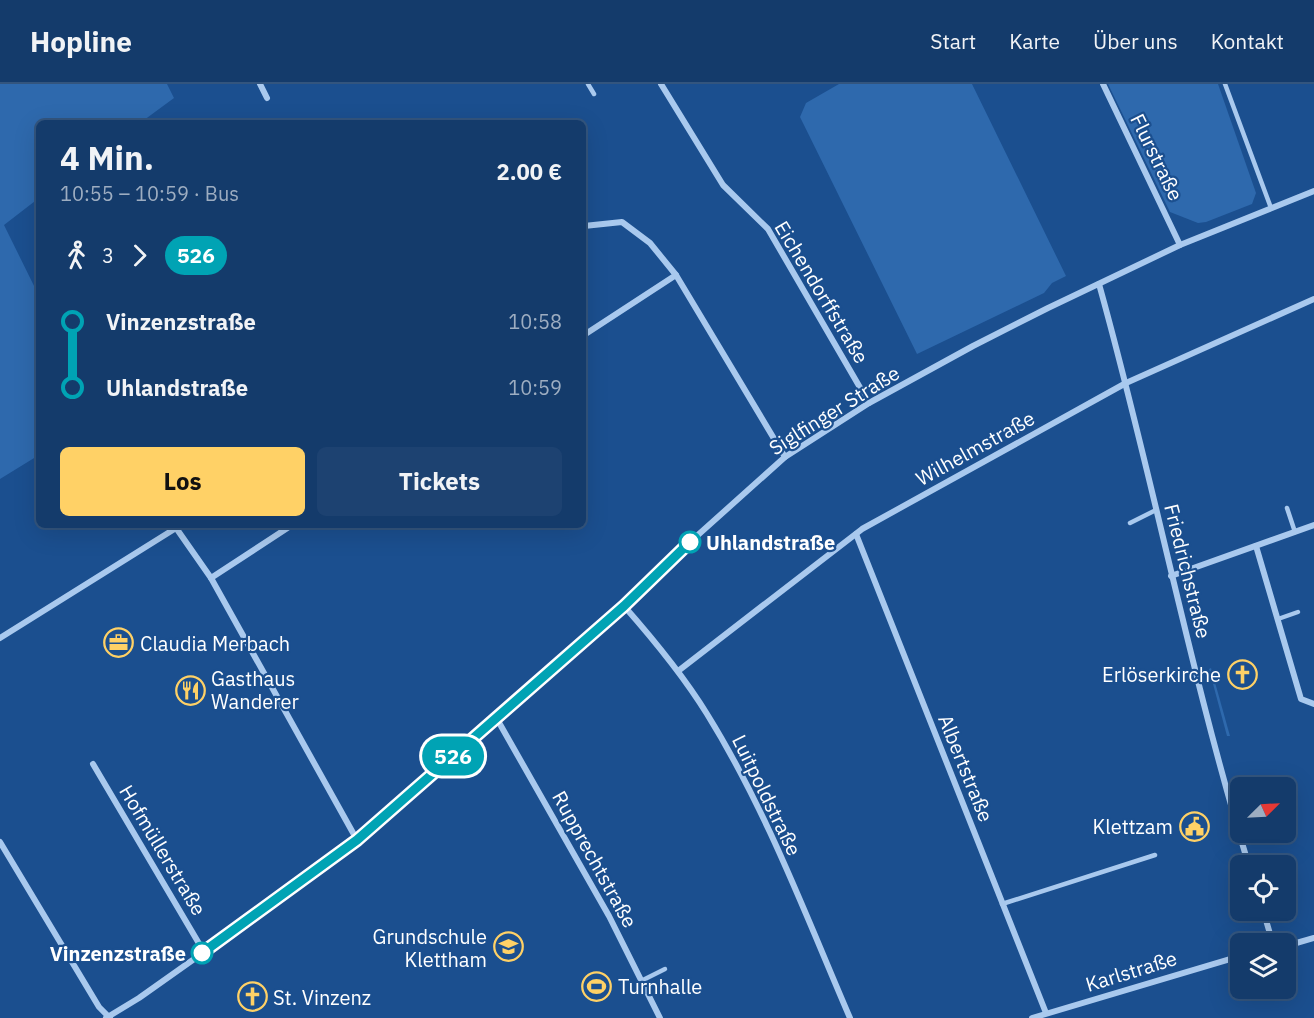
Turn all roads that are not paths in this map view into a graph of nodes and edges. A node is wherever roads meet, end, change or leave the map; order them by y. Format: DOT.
graph roads {
  1 [pos="260,84"];
  2 [pos="588,84"];
  3 [pos="661,84"];
  4 [pos="1103,84"];
  5 [pos="1226,84"];
  6 [pos="594,94"];
  7 [pos="267,98"];
  8 [pos="1314,191"];
  9 [pos="1271,208"];
  10 [pos="586,226"];
  11 [pos="1180,245"];
  12 [pos="676,275"];
  13 [pos="1099,284"];
  14 [pos="1314,299"];
  15 [pos="586,334"];
  16 [pos="1126,383"];
  17 [pos="869,403"];
  18 [pos="785,457"];
  19 [pos="1287,508"];
  20 [pos="1156,510"];
  21 [pos="1130,523"];
  22 [pos="1314,525"];
  23 [pos="172,528"];
  24 [pos="176,528"];
  25 [pos="287,528"];
  26 [pos="1295,532"];
  27 [pos="856,534"];
  28 [pos="1256,546"];
  29 [pos="1171,576"];
  30 [pos="211,578"];
  31 [pos="624,606"];
  32 [pos="1299,612"];
  33 [pos="1278,619"];
  34 [pos="0,638"];
  35 [pos="678,671"];
  36 [pos="1314,704"];
  37 [pos="497,719"];
  38 [pos="93,764"];
  39 [pos="1230,792"];
  40 [pos="357,840"];
  41 [pos="0,842"];
  42 [pos="1155,855"];
  43 [pos="1002,903"];
  44 [pos="1314,938"];
  45 [pos="1296,943"];
  46 [pos="204,952"];
  47 [pos="1230,959"];
  48 [pos="665,969"];
  49 [pos="641,981"];
  50 [pos="1046,1013"];
  51 [pos="108,1018"];
  52 [pos="660,1018"];
  53 [pos="850,1018"];
  54 [pos="1032,1018"];
  1 -- 7 [label="street"];
  2 -- 6 [label="lane"];
  3 -- 17 [label="street, Eichendorffstraße"];
  4 -- 11 [label="street, Flurstraße"];
  5 -- 9 [label="lane"];
  8 -- 9 [label="street, Siglfinger Straße"];
  9 -- 11 [label="street, Siglfinger Straße"];
  10 -- 12 [label="street"];
  11 -- 13 [label="street, Siglfinger Straße"];
  12 -- 15 [label="street"];
  12 -- 18 [label="street"];
  13 -- 16 [label="street, Friedrichstraße"];
  13 -- 17 [label="street, Siglfinger Straße"];
  14 -- 16 [label="street, Wilhelmstraße"];
  16 -- 20 [label="street, Friedrichstraße"];
  16 -- 27 [label="street, Wilhelmstraße"];
  17 -- 18 [label="street, Siglfinger Straße"];
  18 -- 31 [label="street, Siglfinger Straße"];
  19 -- 26 [label="lane"];
  20 -- 21 [label="lane"];
  20 -- 29 [label="street, Friedrichstraße"];
  22 -- 26 [label="street"];
  23 -- 34 [label="street"];
  24 -- 30 [label="street"];
  25 -- 30 [label="street"];
  26 -- 28 [label="street"];
  27 -- 35 [label="street, Wilhelmstraße"];
  27 -- 43 [label="street, Albertstraße"];
  28 -- 29 [label="street"];
  28 -- 33 [label="street"];
  29 -- 39 [label="street, Friedrichstraße"];
  30 -- 40 [label="street"];
  31 -- 35 [label="street, Luitpoldstraße"];
  31 -- 37 [label="street, Siglfinger Straße"];
  32 -- 33 [label="lane"];
  33 -- 36 [label="street"];
  35 -- 53 [label="street, Luitpoldstraße"];
  37 -- 40 [label="street, Siglfinger Straße"];
  37 -- 49 [label="street, Rupprechtstraße"];
  38 -- 46 [label="street, Hofmüllerstraße"];
  40 -- 46 [label="street, Siglfinger Straße"];
  41 -- 51 [label="street"];
  42 -- 43 [label="lane"];
  43 -- 50 [label="street, Albertstraße"];
  44 -- 45 [label="street"];
  46 -- 51 [label="street, Siglfinger Straße"];
  47 -- 50 [label="street, Karlstraße"];
  48 -- 49 [label="lane"];
  49 -- 52 [label="street, Rupprechtstraße"];
  50 -- 54 [label="street, Karlstraße"];
}
